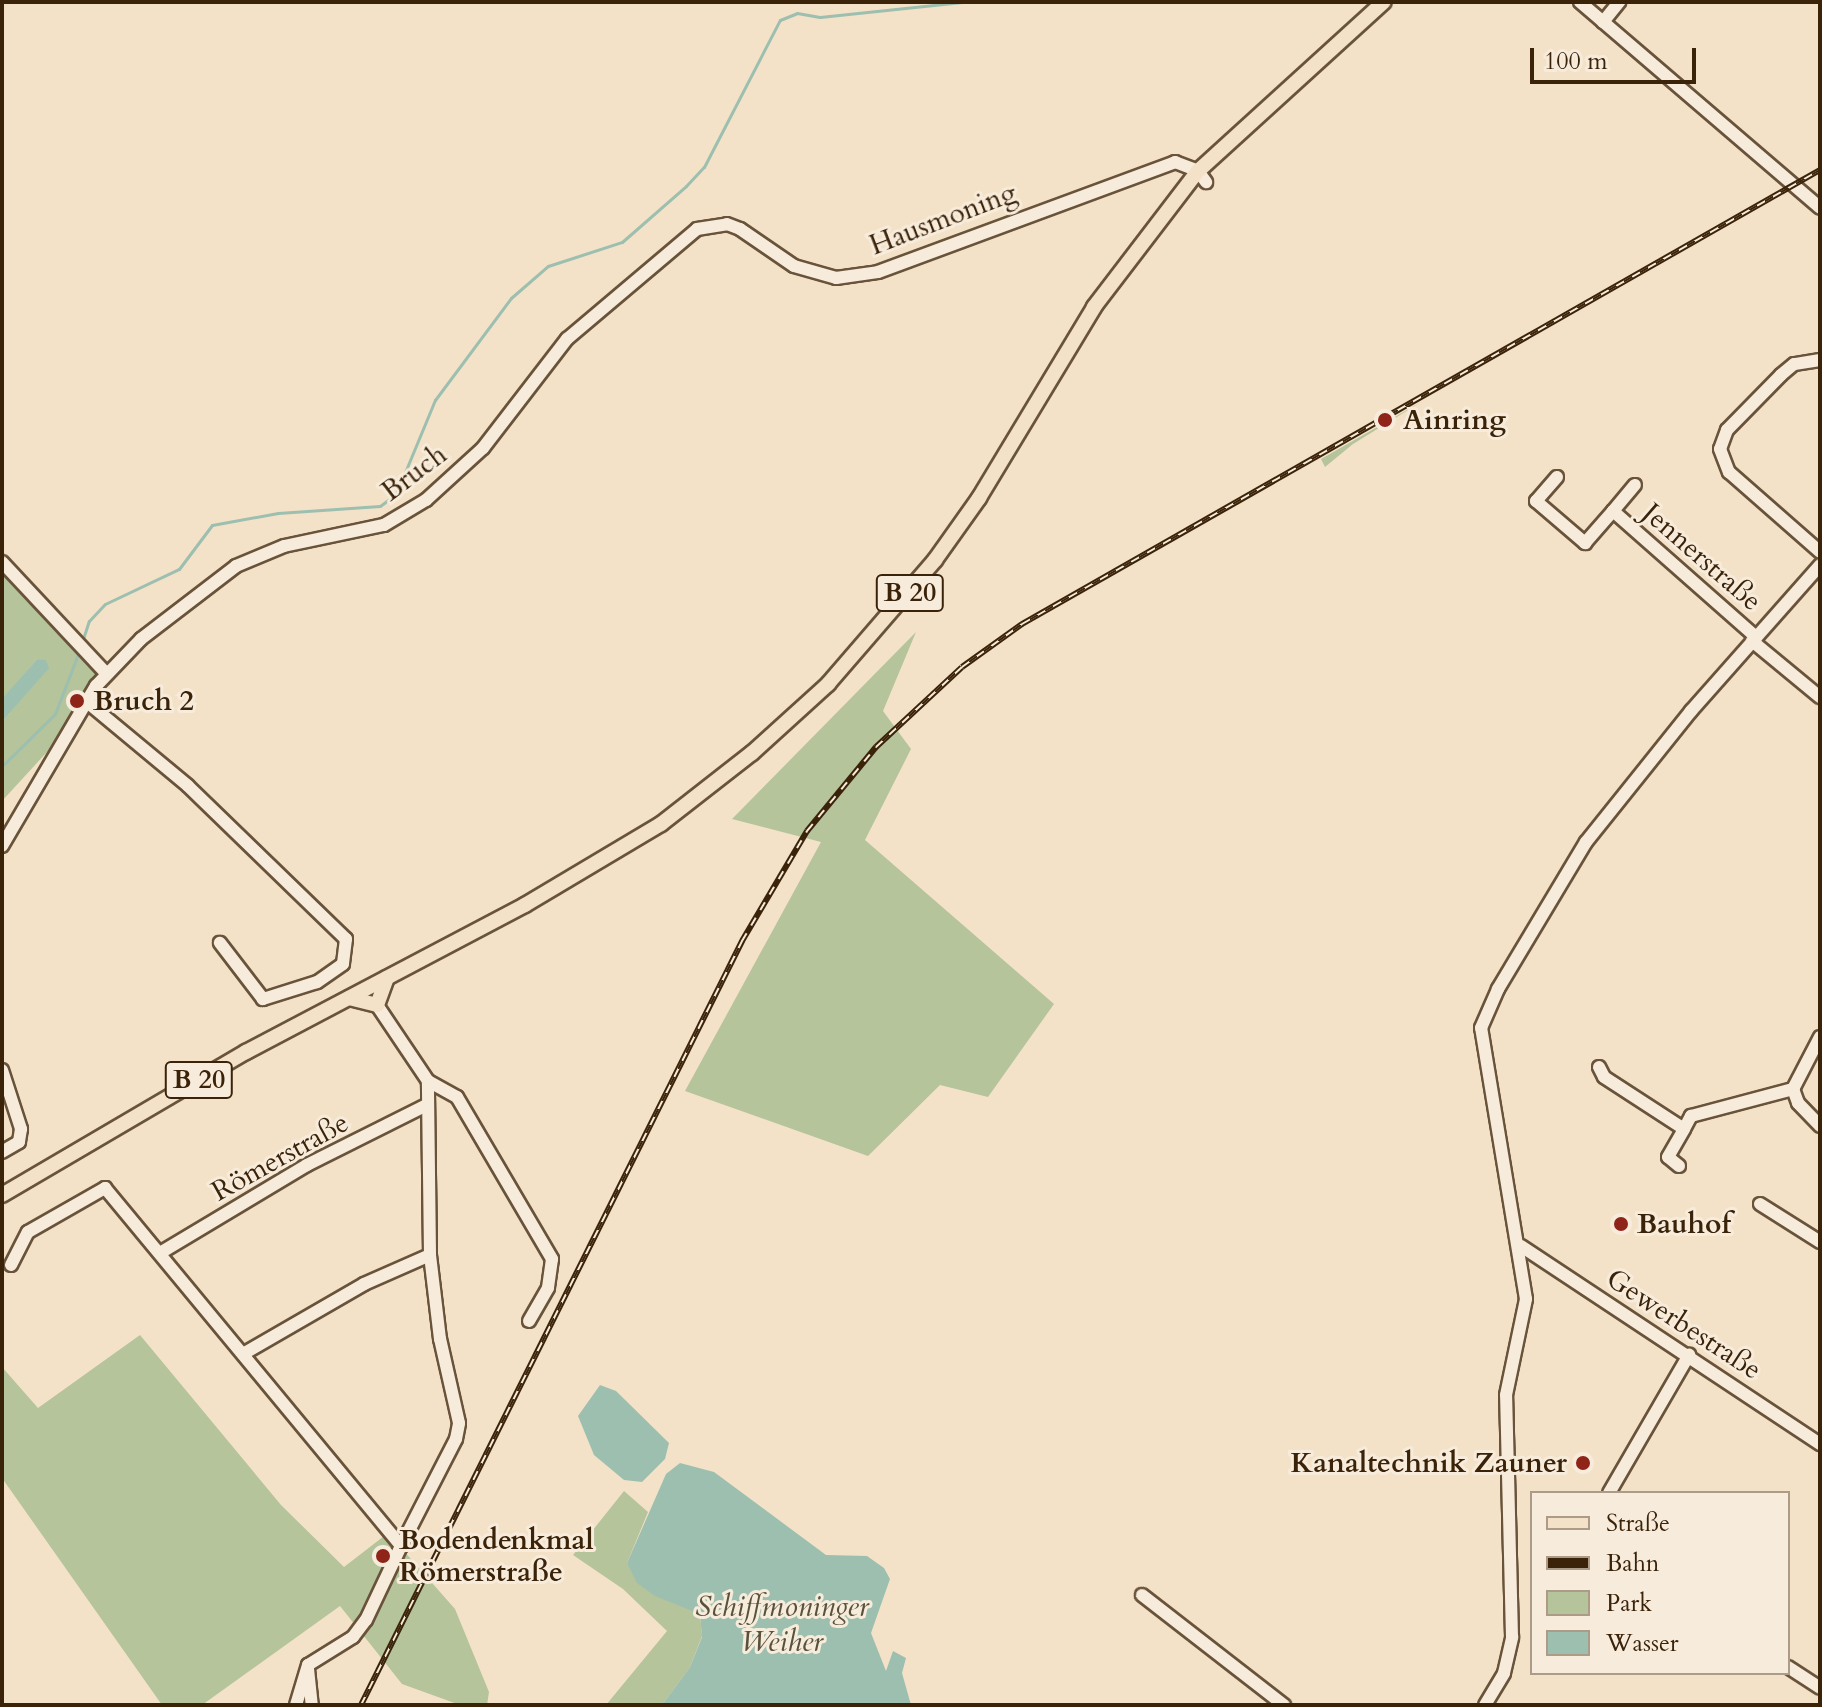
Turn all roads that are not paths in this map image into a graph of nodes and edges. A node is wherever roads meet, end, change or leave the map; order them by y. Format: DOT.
graph roads {
  1 [pos="1384,2"];
  2 [pos="1580,2"];
  3 [pos="1619,2"];
  4 [pos="1603,22"];
  5 [pos="1202,176"];
  6 [pos="1820,208"];
  7 [pos="697,229"];
  8 [pos="1820,360"];
  9 [pos="1557,477"];
  10 [pos="1635,485"];
  11 [pos="1613,511"];
  12 [pos="1820,552"];
  13 [pos="2,562"];
  14 [pos="1820,565"];
  15 [pos="1754,639"];
  16 [pos="105,672"];
  17 [pos="1820,697"];
  18 [pos="87,702"];
  19 [pos="2,846"];
  20 [pos="220,943"];
  21 [pos="387,978"];
  22 [pos="349,998"];
  23 [pos="377,1005"];
  24 [pos="1820,1037"];
  25 [pos="1599,1067"];
  26 [pos="2,1070"];
  27 [pos="428,1081"];
  28 [pos="1793,1089"];
  29 [pos="425,1106"];
  30 [pos="1820,1126"];
  31 [pos="1684,1129"];
  32 [pos="2,1152"];
  33 [pos="1679,1166"];
  34 [pos="2,1195"];
  35 [pos="1760,1204"];
  36 [pos="1820,1242"];
  37 [pos="1521,1246"];
  38 [pos="160,1253"];
  39 [pos="430,1255"];
  40 [pos="11,1265"];
  41 [pos="529,1321"];
  42 [pos="243,1354"];
  43 [pos="1689,1355"];
  44 [pos="1820,1444"];
  45 [pos="1610,1491"];
  46 [pos="401,1546"];
  47 [pos="1142,1595"];
  48 [pos="308,1665"];
  49 [pos="1790,1668"];
  50 [pos="1820,1688"];
  51 [pos="296,1705"];
  52 [pos="312,1705"];
  53 [pos="1284,1705"];
  54 [pos="1485,1705"];
  1 -- 5 [label="main road, B 20"];
  2 -- 4 [label="street"];
  3 -- 4 [label="street"];
  4 -- 6 [label="street"];
  5 -- 7 [label="street, Hausmoning"];
  5 -- 21 [label="main road, B 20"];
  7 -- 16 [label="street, Bruch"];
  8 -- 12 [label="street"];
  9 -- 11 [label="street, Jennerstraße"];
  10 -- 11 [label="street"];
  11 -- 15 [label="street, Jennerstraße"];
  13 -- 16 [label="street"];
  14 -- 15 [label="street"];
  15 -- 17 [label="street, Jennerstraße"];
  15 -- 37 [label="street"];
  16 -- 18 [label="street, Bruch"];
  18 -- 19 [label="street, Bruch"];
  18 -- 20 [label="street"];
  21 -- 22 [label="main road, B 20"];
  21 -- 23 [label="main road"];
  22 -- 23 [label="main road"];
  22 -- 34 [label="main road, B 20"];
  23 -- 27 [label="street"];
  24 -- 28 [label="street"];
  25 -- 31 [label="street"];
  26 -- 32 [label="street"];
  27 -- 29 [label="street"];
  27 -- 41 [label="street"];
  28 -- 30 [label="street"];
  28 -- 31 [label="street"];
  29 -- 38 [label="street, Römerstraße"];
  29 -- 39 [label="street"];
  31 -- 33 [label="street"];
  35 -- 36 [label="street"];
  37 -- 43 [label="street, Gewerbestraße"];
  37 -- 54 [label="street"];
  38 -- 40 [label="street"];
  38 -- 42 [label="street"];
  39 -- 42 [label="street"];
  39 -- 46 [label="street"];
  42 -- 46 [label="street"];
  43 -- 44 [label="street, Gewerbestraße"];
  43 -- 45 [label="street"];
  46 -- 48 [label="street"];
  47 -- 53 [label="street"];
  48 -- 51 [label="street"];
  48 -- 52 [label="street"];
  49 -- 50 [label="street"];
}
